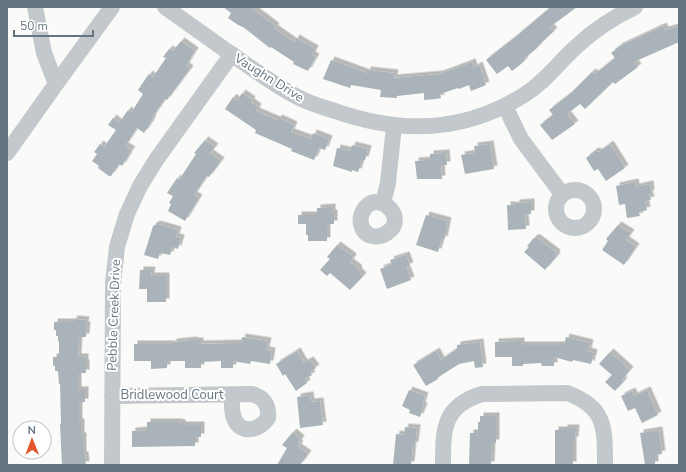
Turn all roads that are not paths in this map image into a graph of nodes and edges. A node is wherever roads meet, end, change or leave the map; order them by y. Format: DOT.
graph roads {
  1 [pos="34,7"];
  2 [pos="112,7"];
  3 [pos="165,7"];
  4 [pos="635,7"];
  5 [pos="232,54"];
  6 [pos="56,84"];
  7 [pos="505,106"];
  8 [pos="394,126"];
  9 [pos="7,153"];
  10 [pos="562,194"];
  11 [pos="383,203"];
  12 [pos="232,395"];
  13 [pos="112,396"];
  14 [pos="112,465"];
  15 [pos="443,465"];
  16 [pos="605,465"];
  1 -- 6 [label="street"];
  2 -- 6 [label="street"];
  3 -- 5 [label="street, Vaughn Drive"];
  4 -- 7 [label="street, Vaughn Drive"];
  5 -- 8 [label="street, Vaughn Drive"];
  5 -- 13 [label="street, Pebble Creek Drive"];
  6 -- 9 [label="street"];
  7 -- 8 [label="street, Vaughn Drive"];
  7 -- 10 [label="street"];
  8 -- 11 [label="street"];
  12 -- 13 [label="street, Bridlewood Court"];
  13 -- 14 [label="street, Pebble Creek Drive"];
  15 -- 16 [label="street"];
}
